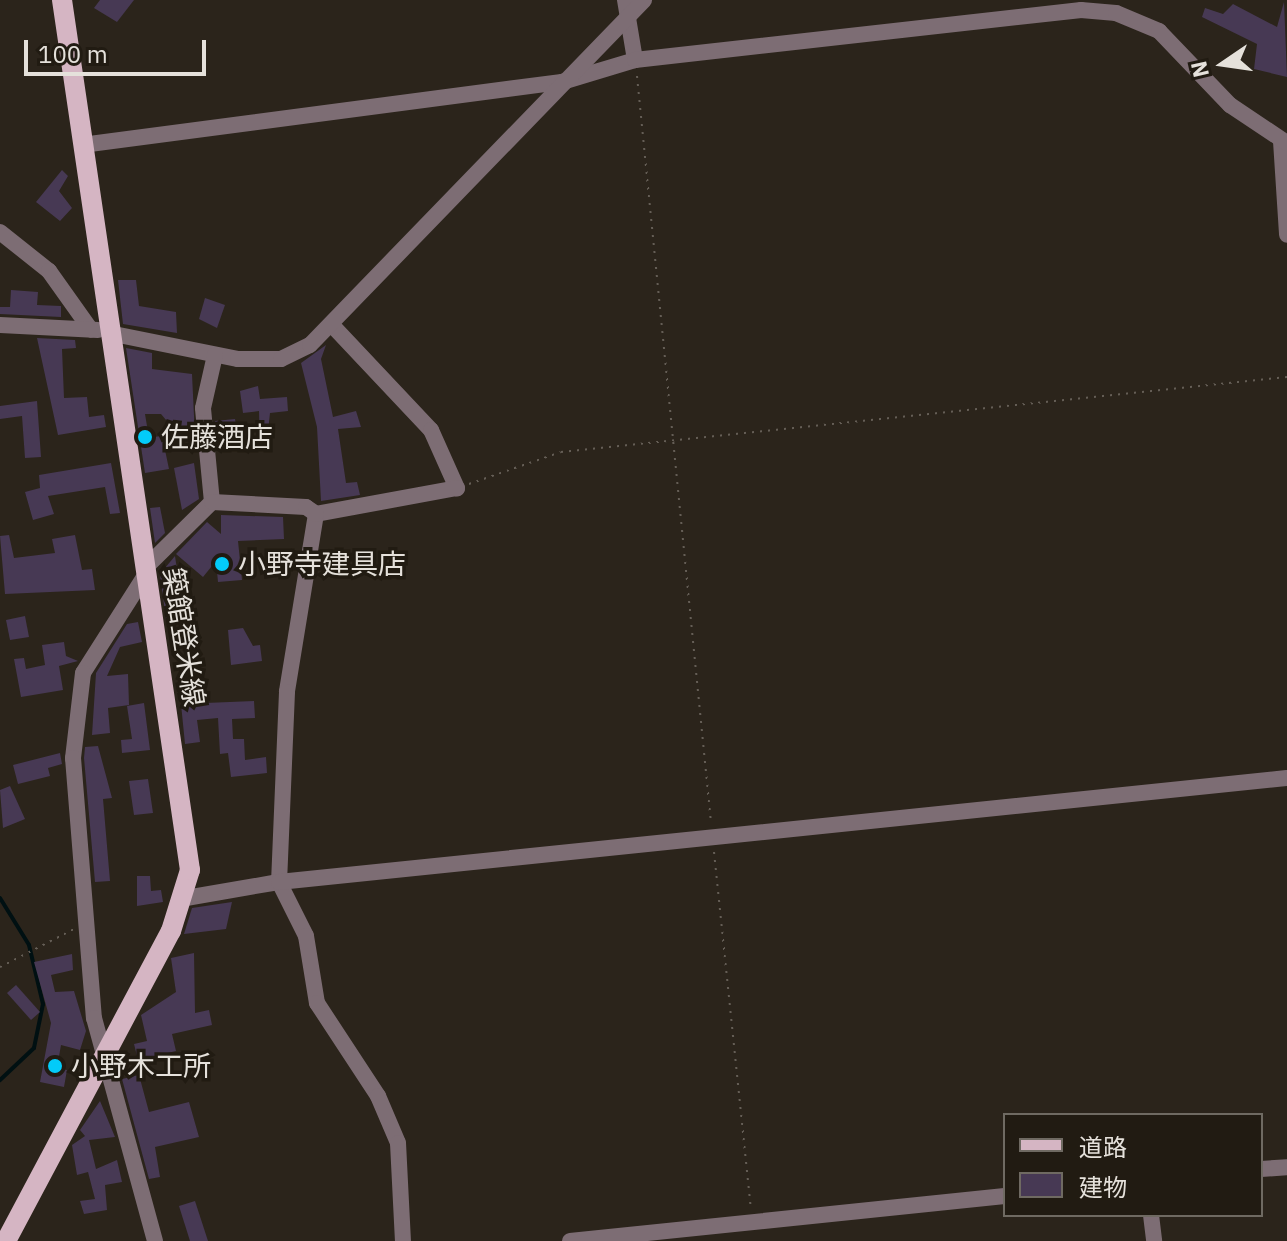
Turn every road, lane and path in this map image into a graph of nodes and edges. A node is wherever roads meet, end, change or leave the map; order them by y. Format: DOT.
graph roads {
  1 [pos="62,0"];
  2 [pos="644,0"];
  3 [pos="627,8"];
  4 [pos="635,60"];
  5 [pos="562,82"];
  6 [pos="1284,142"];
  7 [pos="82,145"];
  8 [pos="0,232"];
  9 [pos="1287,235"];
  10 [pos="331,324"];
  11 [pos="0,325"];
  12 [pos="103,331"];
  13 [pos="215,355"];
  14 [pos="1287,377"];
  15 [pos="674,441"];
  16 [pos="457,488"];
  17 [pos="212,502"];
  18 [pos="316,514"];
  19 [pos="145,571"];
  20 [pos="1287,778"];
  21 [pos="712,837"];
  22 [pos="279,882"];
  23 [pos="186,898"];
  24 [pos="84,924"];
  25 [pos="0,967"];
  26 [pos="107,1051"];
  27 [pos="1287,1167"];
  28 [pos="1263,1169"];
  29 [pos="1003,1196"];
  30 [pos="1151,1217"];
  31 [pos="752,1221"];
  32 [pos="6,1241"];
  33 [pos="155,1241"];
  34 [pos="403,1241"];
  35 [pos="570,1241"];
  36 [pos="1154,1241"];
  1 -- 7 [label="main road, 築館登米線"];
  2 -- 3 [label="street"];
  3 -- 4 [label="street"];
  3 -- 5 [label="street"];
  4 -- 5 [label="street"];
  4 -- 6 [label="street"];
  4 -- 15 [label="path"];
  5 -- 7 [label="street"];
  5 -- 10 [label="street"];
  6 -- 9 [label="street"];
  7 -- 12 [label="main road, 築館登米線"];
  8 -- 12 [label="street"];
  10 -- 13 [label="street"];
  10 -- 16 [label="street"];
  11 -- 12 [label="street"];
  12 -- 13 [label="street"];
  12 -- 19 [label="main road, 築館登米線"];
  13 -- 17 [label="street"];
  14 -- 15 [label="path"];
  15 -- 16 [label="path"];
  15 -- 21 [label="path"];
  16 -- 18 [label="street"];
  17 -- 18 [label="street"];
  17 -- 19 [label="street"];
  18 -- 22 [label="street"];
  19 -- 23 [label="main road, 築館登米線"];
  19 -- 24 [label="street"];
  20 -- 21 [label="street"];
  21 -- 22 [label="street"];
  21 -- 31 [label="path"];
  22 -- 23 [label="street"];
  22 -- 34 [label="street"];
  23 -- 26 [label="main road, 築館登米線"];
  24 -- 25 [label="path"];
  24 -- 26 [label="street"];
  26 -- 32 [label="main road, 築館登米線"];
  26 -- 33 [label="street"];
  27 -- 28 [label="street"];
  29 -- 31 [label="street"];
  30 -- 36 [label="street"];
  31 -- 35 [label="street"];
}
